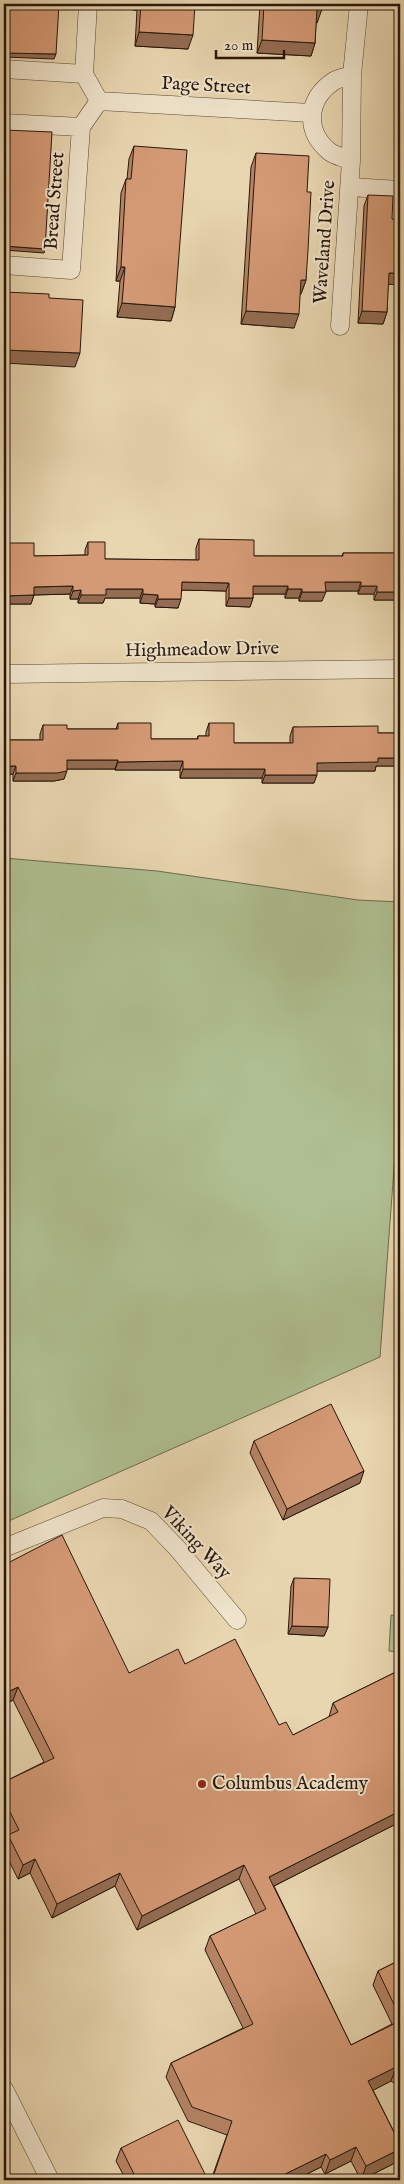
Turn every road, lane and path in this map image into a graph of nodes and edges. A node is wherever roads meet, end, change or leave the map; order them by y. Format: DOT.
graph roads {
  1 [pos="88,4"];
  2 [pos="359,4"];
  3 [pos="4,69"];
  4 [pos="84,74"];
  5 [pos="352,75"];
  6 [pos="99,101"];
  7 [pos="310,113"];
  8 [pos="4,123"];
  9 [pos="81,127"];
  10 [pos="352,161"];
  11 [pos="350,187"];
  12 [pos="400,190"];
  13 [pos="4,265"];
  14 [pos="340,326"];
  15 [pos="400,669"];
  16 [pos="4,674"];
  17 [pos="4,1548"];
  18 [pos="237,1620"];
  19 [pos="4,2089"];
  20 [pos="50,2180"];
  1 -- 4 [label="street"];
  2 -- 5 [label="street, Waveland Drive"];
  3 -- 4 [label="street"];
  4 -- 6 [label="street"];
  5 -- 7 [label="street"];
  5 -- 10 [label="street, Waveland Drive"];
  6 -- 7 [label="street, Page Street"];
  6 -- 9 [label="street"];
  7 -- 10 [label="street, Waveland Drive"];
  8 -- 9 [label="street"];
  9 -- 13 [label="street, Bread Street"];
  10 -- 11 [label="street, Waveland Drive"];
  11 -- 12 [label="street"];
  11 -- 14 [label="street, Waveland Drive"];
  15 -- 16 [label="street, Highmeadow Drive"];
  17 -- 18 [label="street, Viking Way"];
  19 -- 20 [label="street"];
}
